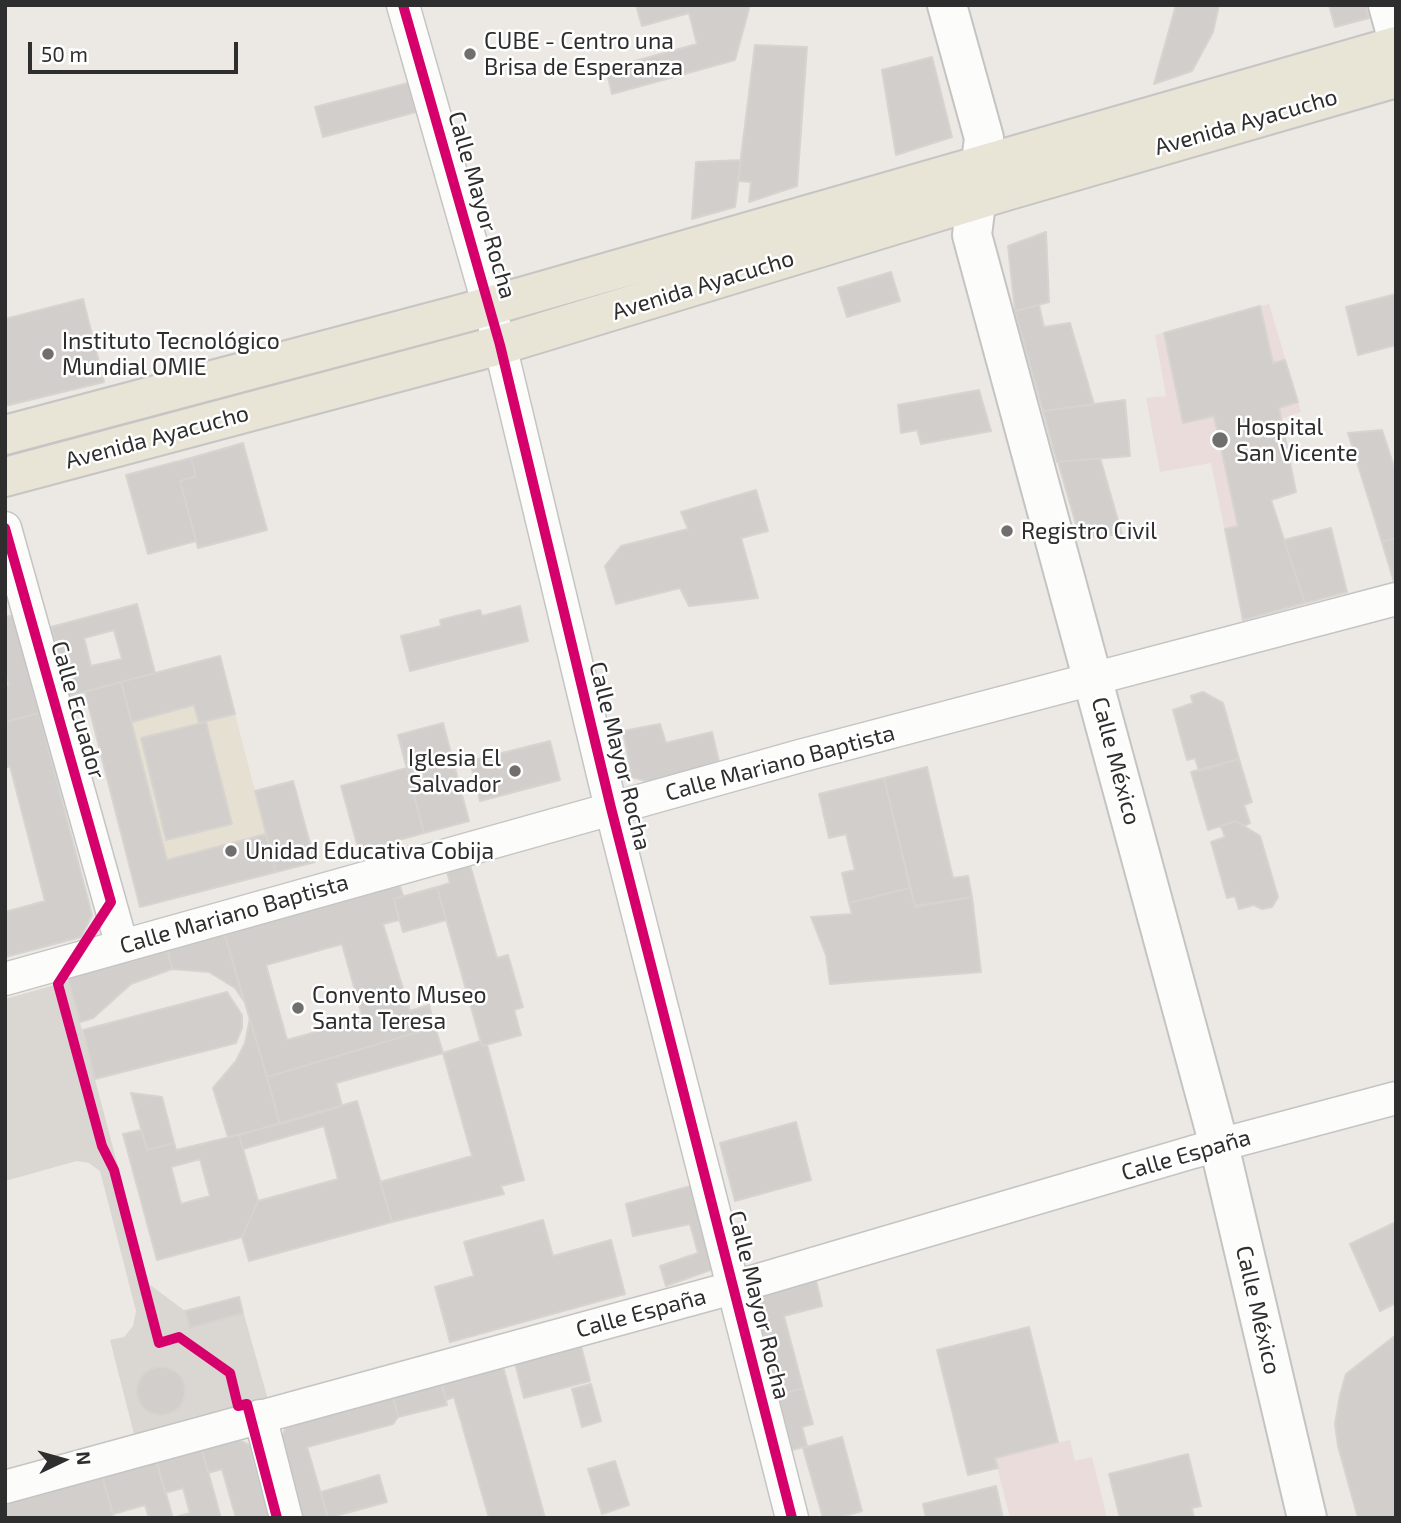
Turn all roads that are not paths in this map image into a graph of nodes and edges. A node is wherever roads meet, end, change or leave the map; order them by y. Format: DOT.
graph roads {
  1 [pos="403,5"];
  2 [pos="947,5"];
  3 [pos="1388,5"];
  4 [pos="1396,34"];
  5 [pos="1396,46"];
  6 [pos="1396,78"];
  7 [pos="977,184"];
  8 [pos="490,306"];
  9 [pos="500,345"];
  10 [pos="5,435"];
  11 [pos="5,477"];
  12 [pos="5,528"];
  13 [pos="1396,599"];
  14 [pos="1094,678"];
  15 [pos="611,808"];
  16 [pos="122,946"];
  17 [pos="5,979"];
  18 [pos="1396,1098"];
  19 [pos="1219,1145"];
  20 [pos="732,1288"];
  21 [pos="260,1416"];
  22 [pos="5,1487"];
  23 [pos="286,1518"];
  24 [pos="792,1518"];
  25 [pos="1307,1518"];
  1 -- 8 [label="street, Calle Mayor Rocha"];
  2 -- 7 [label="main road, Calle México"];
  3 -- 4 [label="main road"];
  5 -- 7 [label="main road, Avenida Ayacucho"];
  6 -- 7 [label="main road, Avenida Ayacucho"];
  7 -- 8 [label="main road, Avenida Ayacucho"];
  7 -- 9 [label="main road, Avenida Ayacucho"];
  7 -- 14 [label="main road, Calle México"];
  8 -- 9 [label="street, Calle Mayor Rocha"];
  8 -- 10 [label="main road, Avenida Ayacucho"];
  9 -- 11 [label="main road, Avenida Ayacucho"];
  9 -- 15 [label="street, Calle Mayor Rocha"];
  12 -- 16 [label="street, Calle Ecuador"];
  13 -- 14 [label="street, Calle Mariano Baptista"];
  14 -- 15 [label="street, Calle Mariano Baptista"];
  14 -- 19 [label="main road, Calle México"];
  15 -- 16 [label="street, Calle Mariano Baptista"];
  15 -- 20 [label="street, Calle Mayor Rocha"];
  16 -- 17 [label="street, Calle Mariano Baptista"];
  18 -- 19 [label="street, Calle España"];
  19 -- 20 [label="street, Calle España"];
  19 -- 25 [label="main road, Calle México"];
  20 -- 21 [label="street, Calle España"];
  20 -- 24 [label="street, Calle Mayor Rocha"];
  21 -- 22 [label="street, Calle España"];
  21 -- 23 [label="street"];
}
